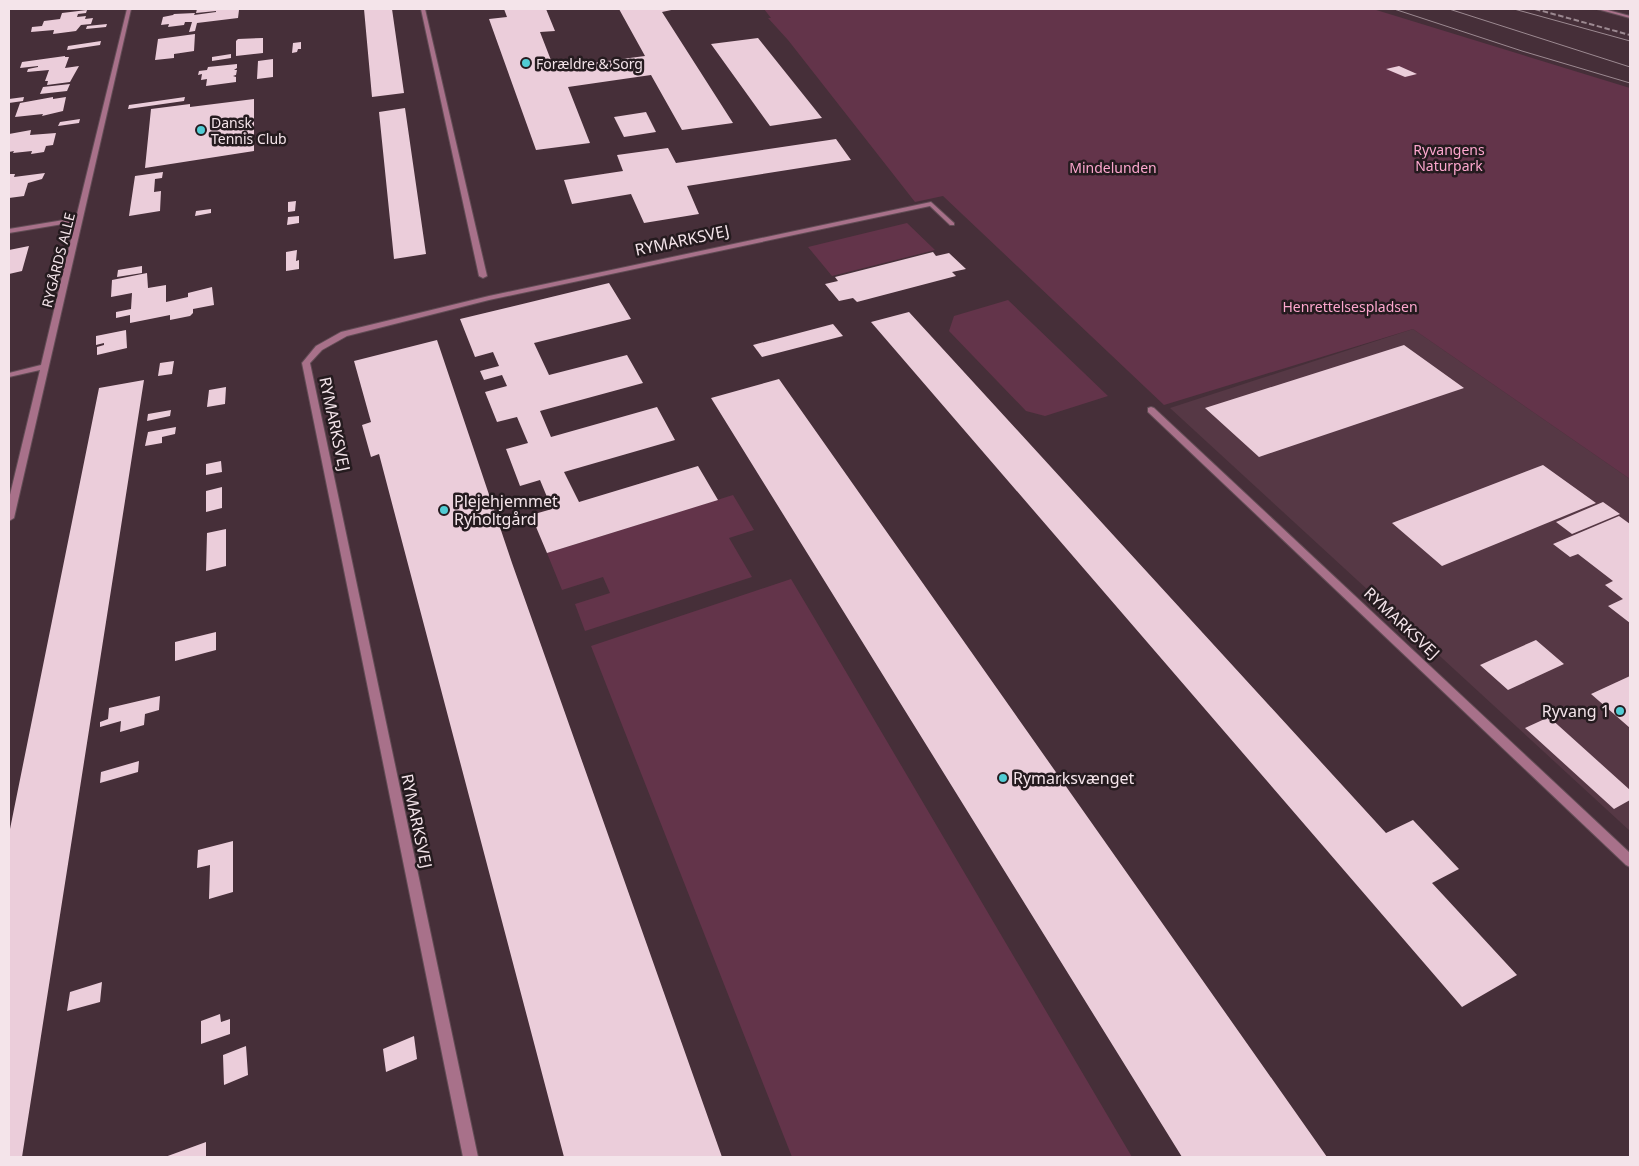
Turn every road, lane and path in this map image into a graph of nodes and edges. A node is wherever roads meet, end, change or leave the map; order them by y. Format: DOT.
graph roads {
  1 [pos="129,9"];
  2 [pos="423,9"];
  3 [pos="1599,9"];
  4 [pos="1630,17"];
  5 [pos="80,220"];
  6 [pos="952,224"];
  7 [pos="9,231"];
  8 [pos="483,276"];
  9 [pos="44,367"];
  10 [pos="9,375"];
  11 [pos="1151,410"];
  12 [pos="9,518"];
  13 [pos="1630,861"];
  14 [pos="470,1157"];
  1 -- 5 [label="street, RYGÅRDS ALLE"];
  2 -- 8 [label="street"];
  3 -- 4 [label="street"];
  5 -- 7 [label="street"];
  5 -- 9 [label="street, RYGÅRDS ALLE"];
  6 -- 14 [label="street, RYMARKSVEJ"];
  9 -- 10 [label="street"];
  9 -- 12 [label="street, RYGÅRDS ALLE"];
  11 -- 13 [label="street, RYMARKSVEJ"];
}
